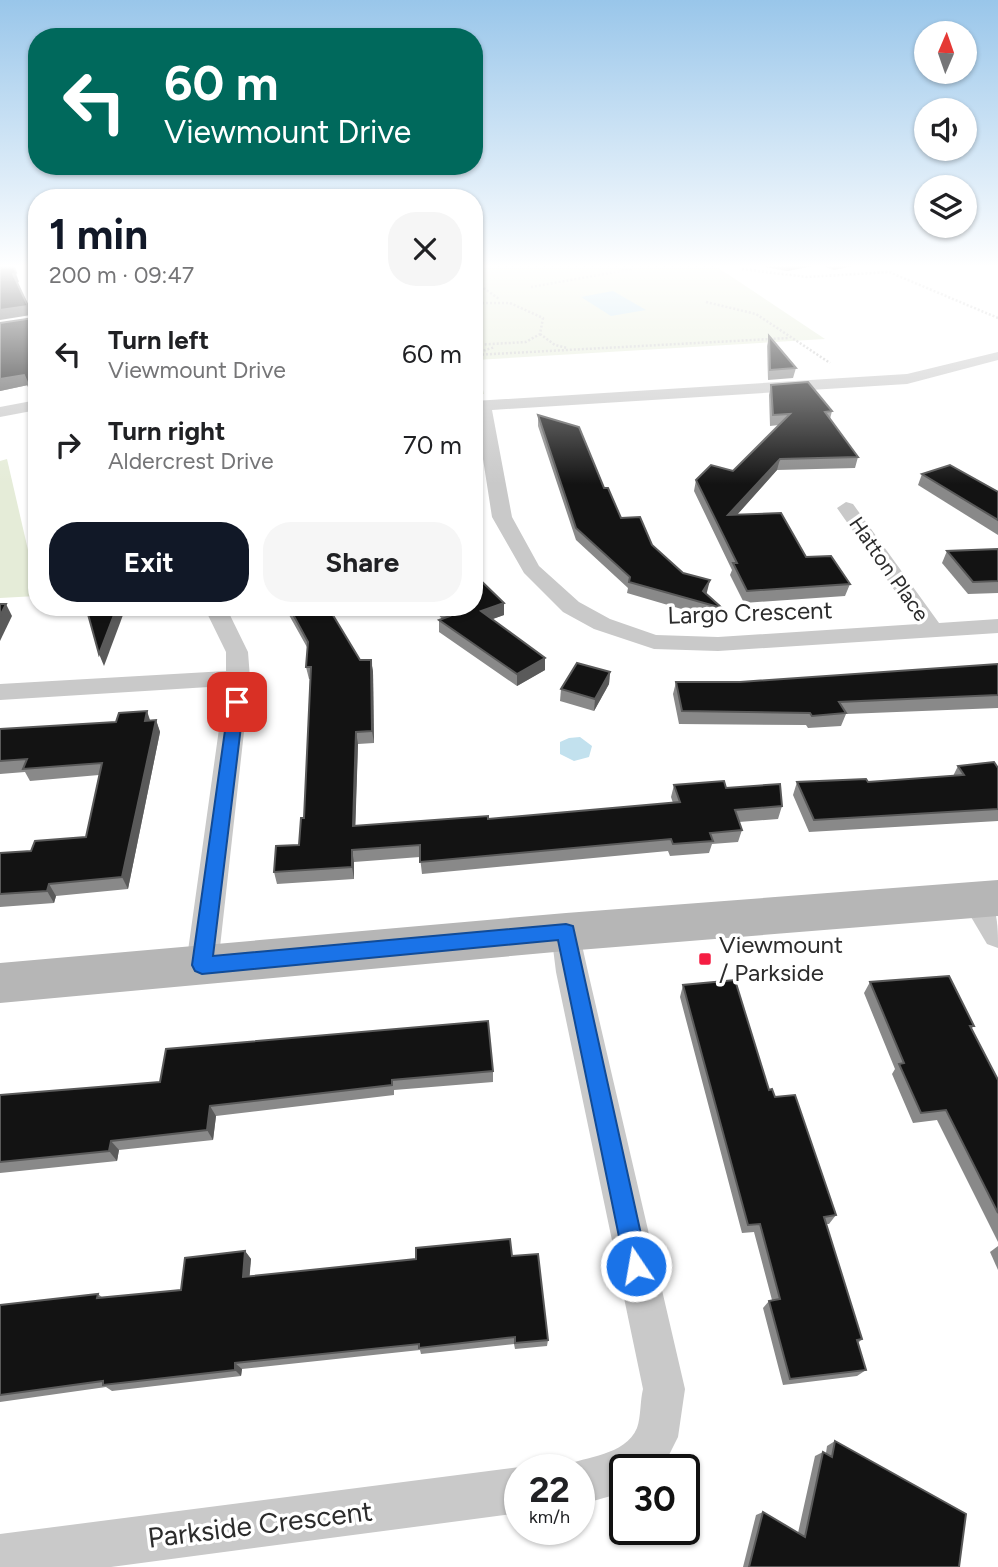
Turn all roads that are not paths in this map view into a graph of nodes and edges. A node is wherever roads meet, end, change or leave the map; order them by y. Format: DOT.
graph roads {
  1 [pos="998,356"];
  2 [pos="483,406"];
  3 [pos="28,407"];
  4 [pos="0,412"];
  5 [pos="483,425"];
  6 [pos="846,508"];
  7 [pos="219,616"];
  8 [pos="998,626"];
  9 [pos="933,630"];
  10 [pos="238,678"];
  11 [pos="0,692"];
  12 [pos="991,911"];
  13 [pos="566,932"];
  14 [pos="202,965"];
  15 [pos="0,983"];
  16 [pos="595,1479"];
  17 [pos="504,1492"];
  18 [pos="0,1558"];
  1 -- 2 [label="street"];
  3 -- 4 [label="street"];
  5 -- 9 [label="street, Largo Crescent"];
  6 -- 9 [label="street, Hatton Place"];
  7 -- 10 [label="street"];
  8 -- 9 [label="street, Largo Crescent"];
  10 -- 11 [label="street"];
  10 -- 14 [label="street"];
  12 -- 13 [label="street"];
  13 -- 14 [label="street"];
  13 -- 16 [label="street"];
  14 -- 15 [label="street"];
  17 -- 18 [label="street, Parkside Crescent"];
}
